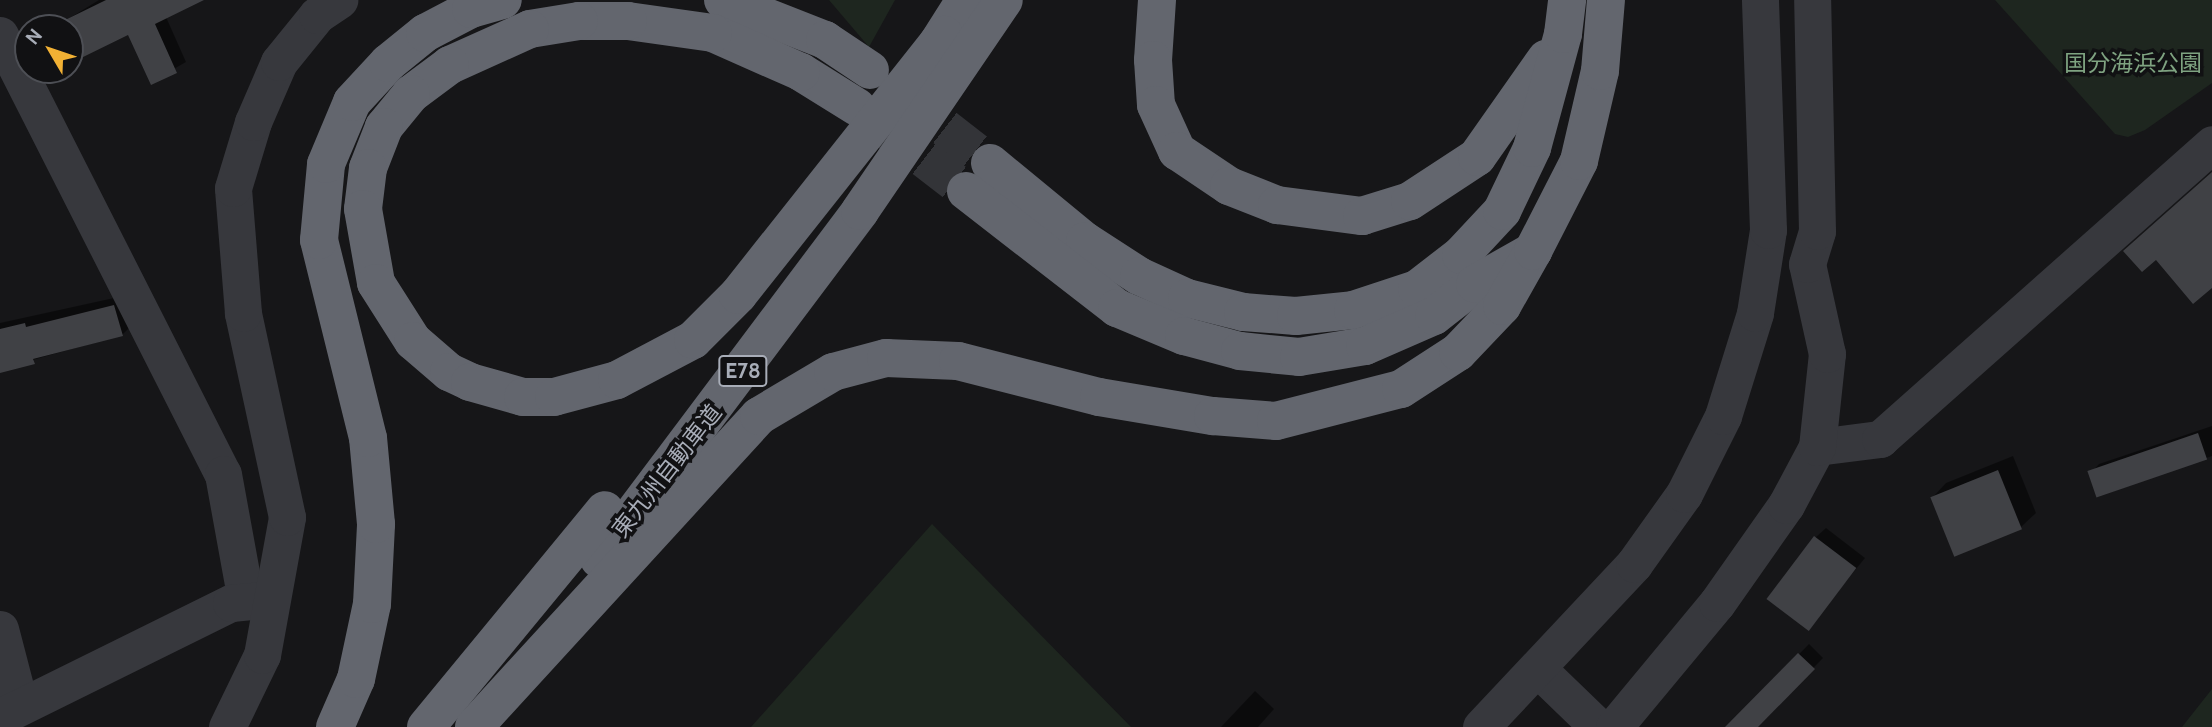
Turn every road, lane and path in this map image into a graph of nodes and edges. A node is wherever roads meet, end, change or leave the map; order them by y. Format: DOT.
graph roads {
  1 [pos="339,0"];
  2 [pos="503,0"];
  3 [pos="723,0"];
  4 [pos="965,0"];
  5 [pos="1004,0"];
  6 [pos="1157,0"];
  7 [pos="1606,0"];
  8 [pos="1760,0"];
  9 [pos="1812,0"];
  10 [pos="1565,17"];
  11 [pos="0,35"];
  12 [pos="944,35"];
  13 [pos="870,70"];
  14 [pos="857,107"];
  15 [pos="2212,144"];
  16 [pos="1533,251"];
  17 [pos="1817,447"];
  18 [pos="261,600"];
  19 [pos="0,629"];
  20 [pos="1537,668"];
  21 [pos="10,712"];
  22 [pos="227,727"];
  23 [pos="335,727"];
  24 [pos="426,727"];
  25 [pos="462,727"];
  26 [pos="474,727"];
  27 [pos="1481,727"];
  28 [pos="1598,727"];
  29 [pos="1614,727"];
  1 -- 18 [label="street"];
  2 -- 23 [label="highway"];
  3 -- 13 [label="highway"];
  4 -- 12 [label="highway, 東九州自動車道 / E78"];
  5 -- 25 [label="highway, 東九州自動車道 / E78"];
  6 -- 10 [label="highway"];
  7 -- 16 [label="highway"];
  8 -- 20 [label="street"];
  9 -- 17 [label="street"];
  10 -- 16 [label="highway"];
  11 -- 18 [label="street"];
  12 -- 14 [label="highway"];
  12 -- 24 [label="highway, 東九州自動車道 / E78"];
  15 -- 17 [label="street"];
  16 -- 26 [label="highway"];
  17 -- 29 [label="street"];
  18 -- 21 [label="street"];
  18 -- 22 [label="street"];
  19 -- 21 [label="street"];
  20 -- 27 [label="street"];
  20 -- 28 [label="street"];
}
